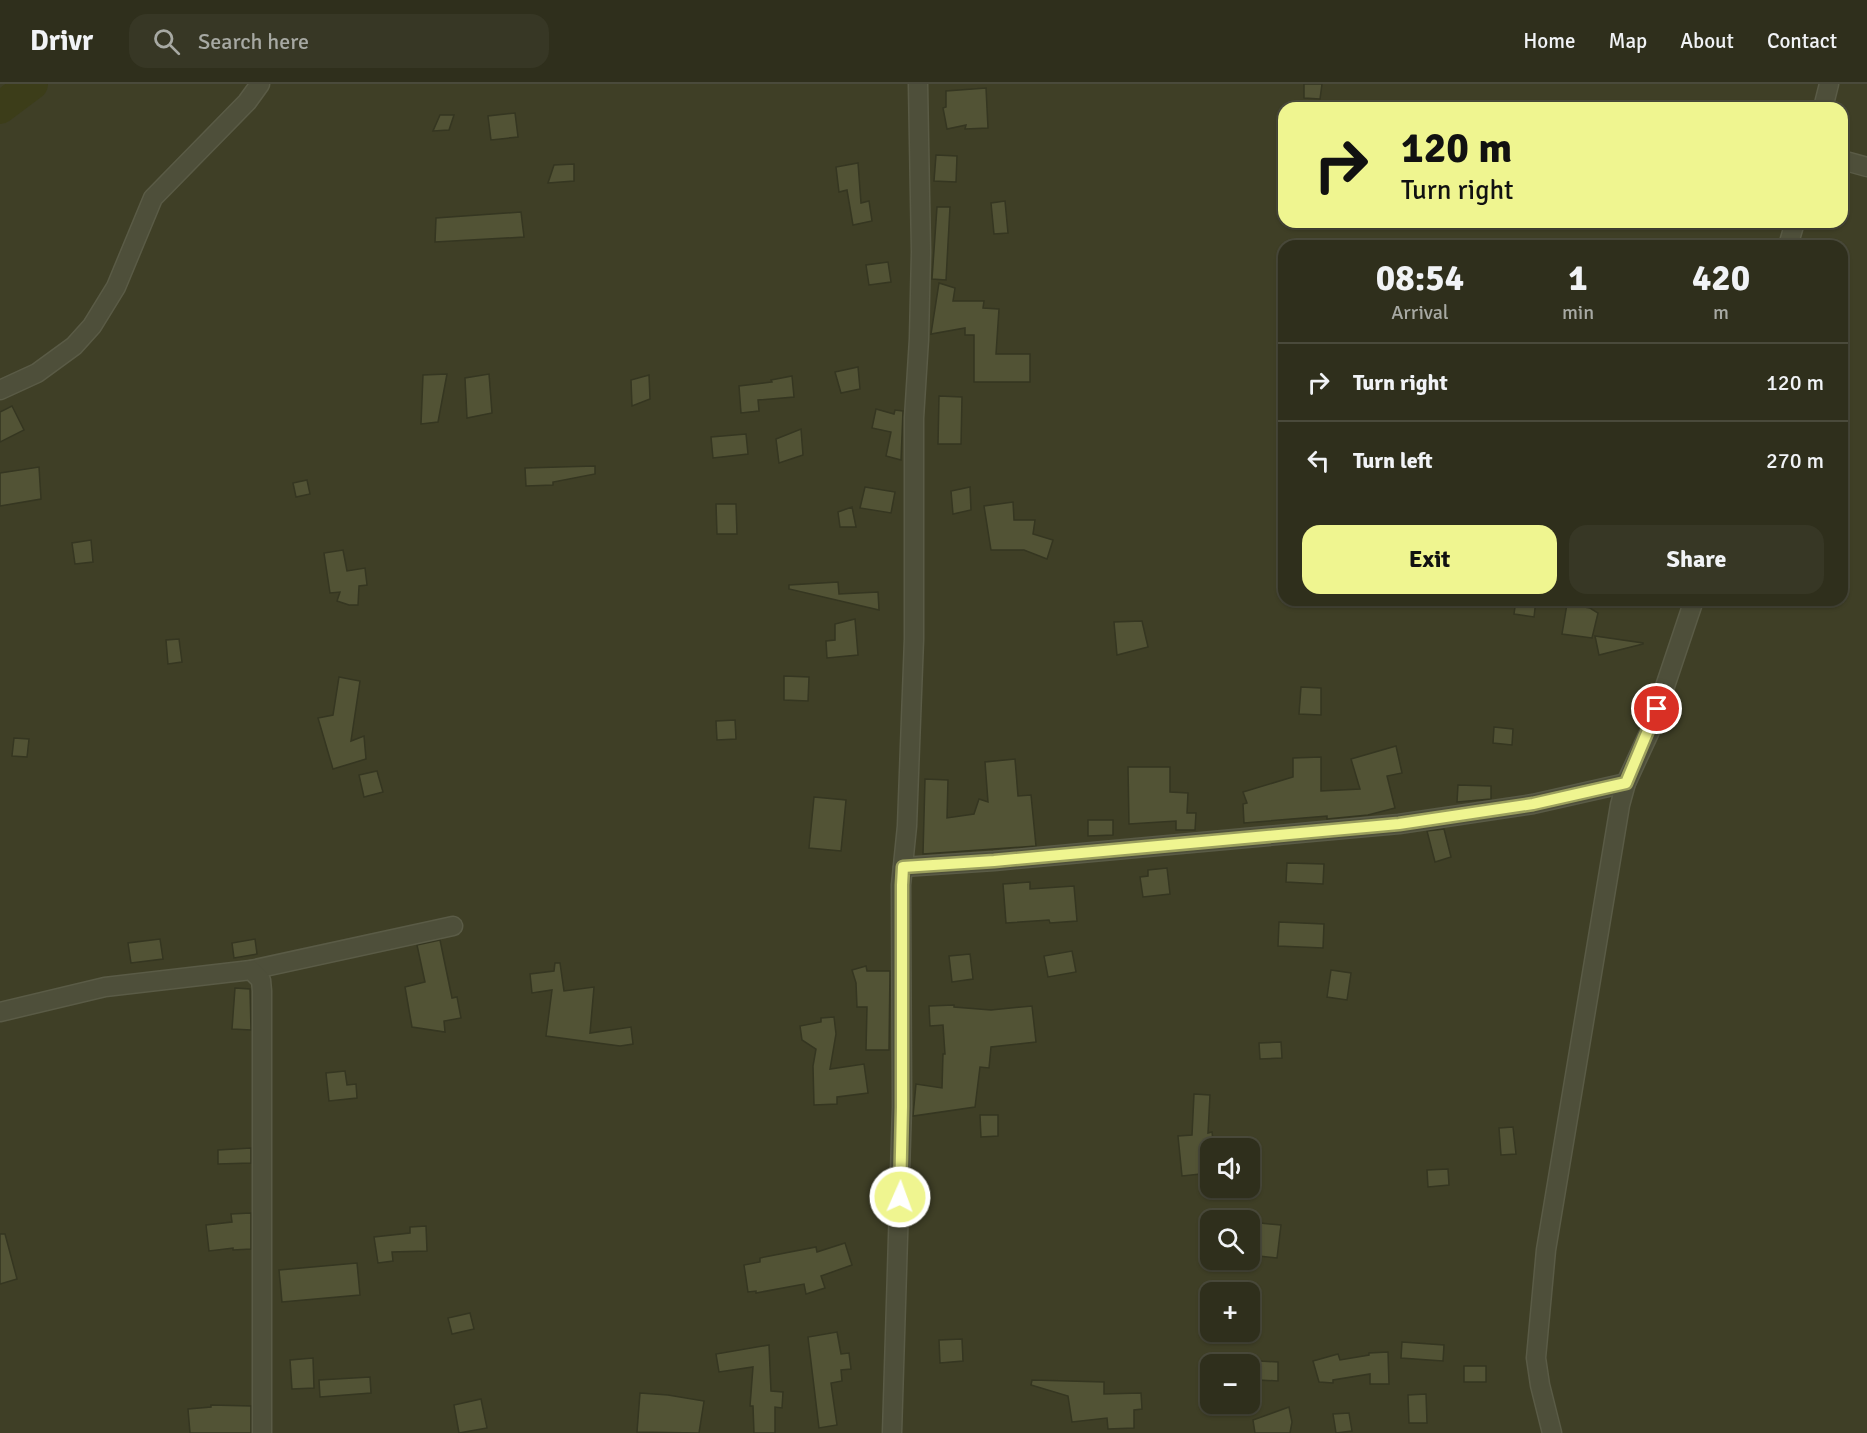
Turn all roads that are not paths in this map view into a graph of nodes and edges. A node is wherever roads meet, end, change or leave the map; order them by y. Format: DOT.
graph roads {
  1 [pos="260,84"];
  2 [pos="918,84"];
  3 [pos="1829,84"];
  4 [pos="1824,102"];
  5 [pos="1848,162"];
  6 [pos="1867,167"];
  7 [pos="0,390"];
  8 [pos="1692,606"];
  9 [pos="1626,783"];
  10 [pos="903,867"];
  11 [pos="453,926"];
  12 [pos="251,970"];
  13 [pos="0,1012"];
  14 [pos="262,1433"];
  15 [pos="892,1433"];
  16 [pos="1552,1433"];
  1 -- 7 [label="street"];
  2 -- 10 [label="street"];
  3 -- 4 [label="street"];
  5 -- 6 [label="street"];
  8 -- 9 [label="street"];
  9 -- 10 [label="street"];
  9 -- 16 [label="street"];
  10 -- 15 [label="street"];
  11 -- 12 [label="street"];
  12 -- 13 [label="street"];
  12 -- 14 [label="street"];
}
